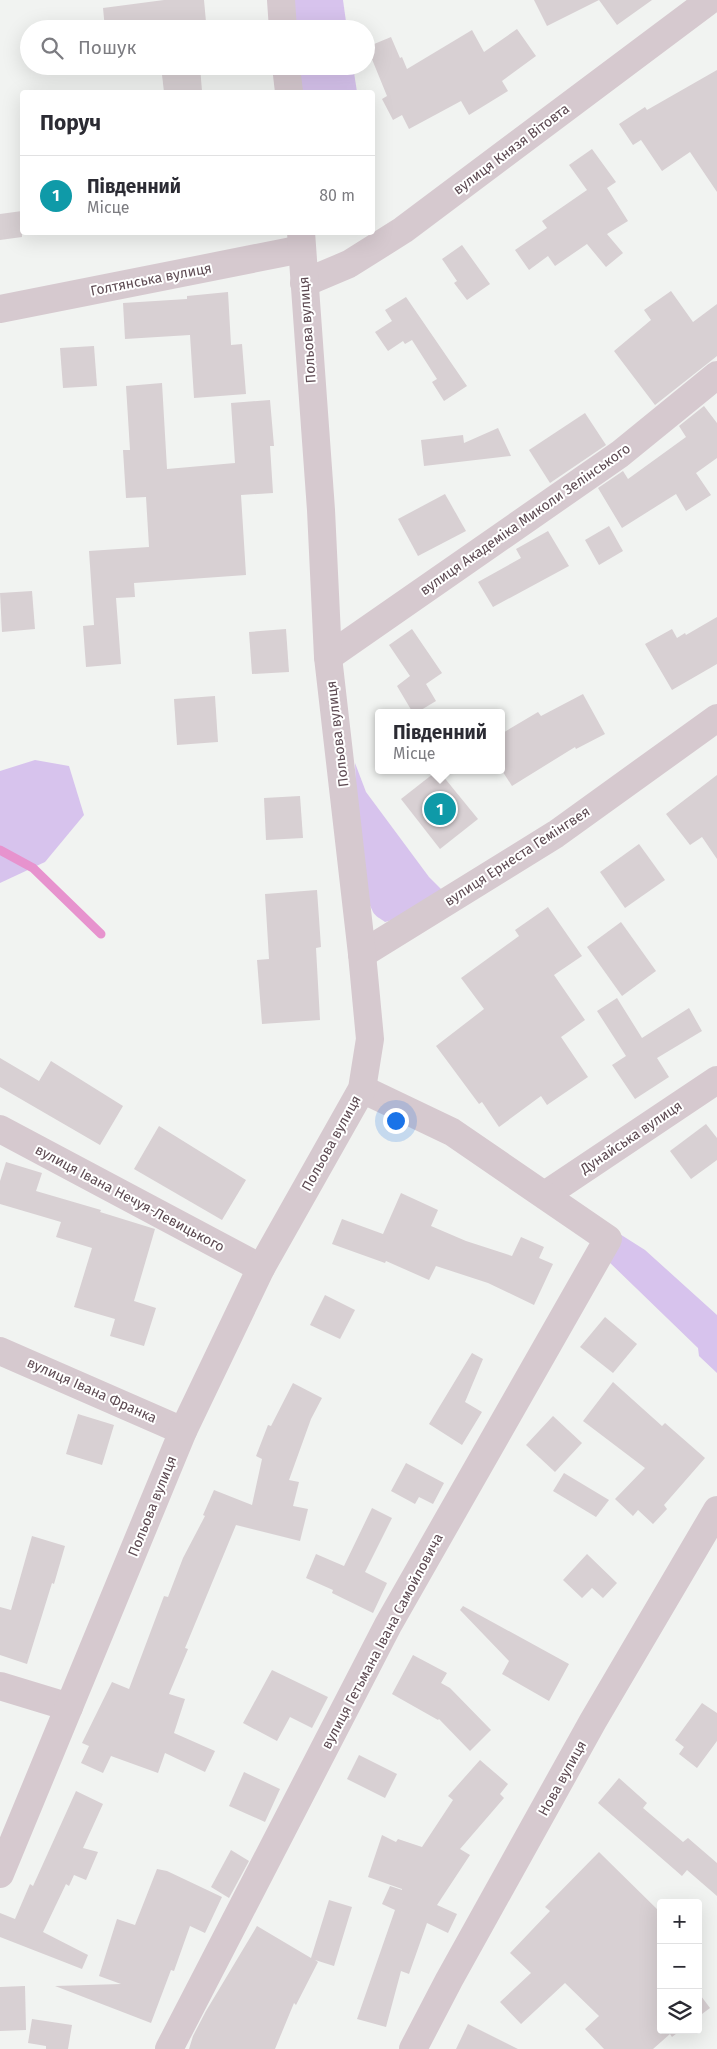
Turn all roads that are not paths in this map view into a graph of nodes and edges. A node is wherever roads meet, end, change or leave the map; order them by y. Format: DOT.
graph roads {
  1 [pos="281,0"];
  2 [pos="710,0"];
  3 [pos="282,20"];
  4 [pos="287,75"];
  5 [pos="289,90"];
  6 [pos="301,241"];
  7 [pos="304,283"];
  8 [pos="0,309"];
  9 [pos="717,375"];
  10 [pos="328,657"];
  11 [pos="717,718"];
  12 [pos="362,954"];
  13 [pos="717,1080"];
  14 [pos="362,1088"];
  15 [pos="0,1129"];
  16 [pos="545,1195"];
  17 [pos="261,1268"];
  18 [pos="0,1351"];
  19 [pos="183,1431"];
  20 [pos="717,1510"];
  21 [pos="0,1686"];
  22 [pos="69,1707"];
  23 [pos="0,1874"];
  24 [pos="170,2049"];
  25 [pos="413,2049"];
  1 -- 3 [label="street"];
  2 -- 7 [label="street, вулиця Князя Вітовта"];
  4 -- 5 [label="street"];
  6 -- 7 [label="street, Польова вулиця"];
  6 -- 8 [label="street, Голтянська вулиця"];
  7 -- 10 [label="street, Польова вулиця"];
  9 -- 10 [label="street, вулиця Академіка Миколи Зелінського"];
  10 -- 12 [label="street, Польова вулиця"];
  11 -- 12 [label="street, вулиця Ернеста Гемінгвея"];
  12 -- 14 [label="street, Польова вулиця"];
  13 -- 16 [label="street, Дунайська вулиця"];
  14 -- 16 [label="street"];
  14 -- 17 [label="street, Польова вулиця"];
  15 -- 17 [label="street, вулиця Івана Нечуя-Левицького"];
  16 -- 24 [label="street, вулиця Гетьмана Івана Самойловича"];
  17 -- 19 [label="street, Польова вулиця"];
  18 -- 19 [label="street, вулиця Івана Франка"];
  19 -- 22 [label="street, Польова вулиця"];
  20 -- 25 [label="street, Нова вулиця"];
  21 -- 22 [label="street"];
  22 -- 23 [label="street, Польова вулиця"];
}
